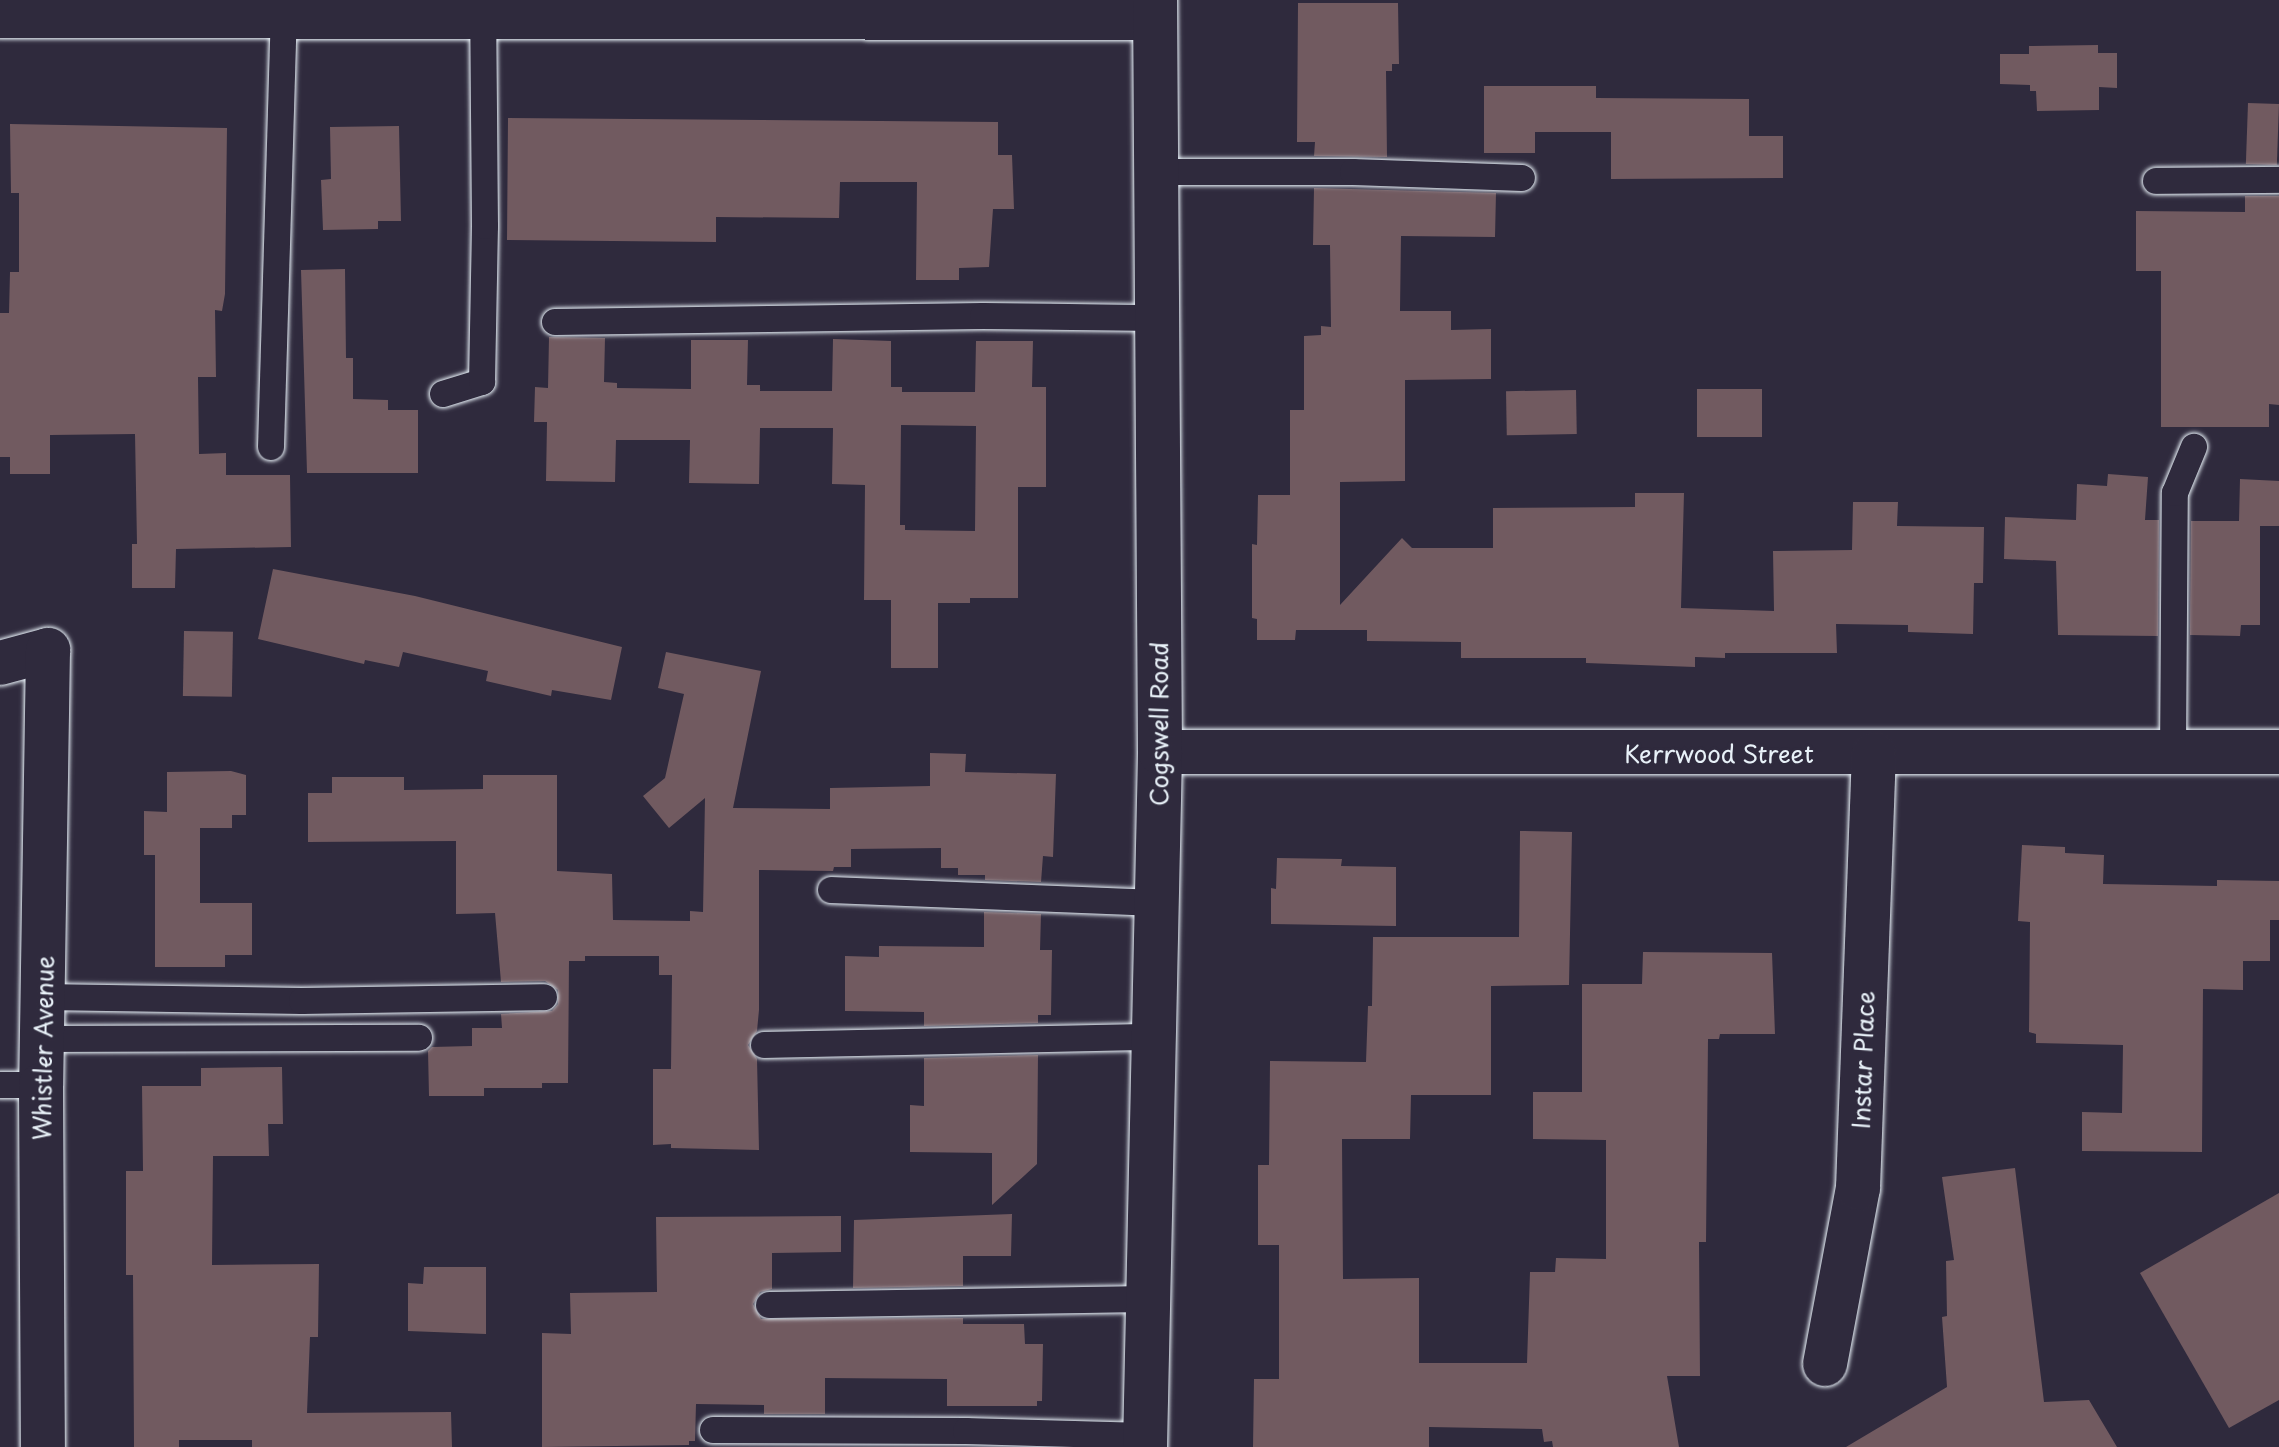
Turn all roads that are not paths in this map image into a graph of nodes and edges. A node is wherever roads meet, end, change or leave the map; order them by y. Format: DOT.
graph roads {
  1 [pos="219,8"];
  2 [pos="1155,9"];
  3 [pos="284,15"];
  4 [pos="0,16"];
  5 [pos="483,16"];
  6 [pos="1156,172"];
  7 [pos="1522,178"];
  8 [pos="2279,180"];
  9 [pos="2156,181"];
  10 [pos="1157,318"];
  11 [pos="555,322"];
  12 [pos="443,394"];
  13 [pos="271,447"];
  14 [pos="2194,447"];
  15 [pos="0,663"];
  16 [pos="1160,752"];
  17 [pos="2279,752"];
  18 [pos="2173,753"];
  19 [pos="1874,754"];
  20 [pos="831,890"];
  21 [pos="1157,903"];
  22 [pos="544,997"];
  23 [pos="42,1018"];
  24 [pos="1154,1037"];
  25 [pos="419,1038"];
  26 [pos="764,1045"];
  27 [pos="21,1085"];
  28 [pos="1149,1299"];
  29 [pos="769,1305"];
  30 [pos="1825,1364"];
  31 [pos="713,1430"];
  32 [pos="1146,1442"];
  33 [pos="43,1447"];
  1 -- 3 [label="street"];
  1 -- 4 [label="street"];
  2 -- 5 [label="street"];
  2 -- 6 [label="street, Cogswell Road"];
  3 -- 5 [label="street"];
  3 -- 13 [label="lane"];
  5 -- 12 [label="lane"];
  6 -- 7 [label="lane"];
  6 -- 10 [label="street, Cogswell Road"];
  8 -- 9 [label="lane"];
  10 -- 11 [label="lane"];
  10 -- 16 [label="street, Cogswell Road"];
  14 -- 18 [label="lane"];
  15 -- 23 [label="street, Whistler Avenue"];
  16 -- 19 [label="street, Kerrwood Street"];
  16 -- 21 [label="street, Cogswell Road"];
  17 -- 18 [label="street, Kerrwood Street"];
  18 -- 19 [label="street, Kerrwood Street"];
  19 -- 30 [label="street, Instar Place"];
  20 -- 21 [label="lane"];
  21 -- 24 [label="street, Cogswell Road"];
  22 -- 23 [label="lane"];
  23 -- 25 [label="lane"];
  23 -- 27 [label="street, Whistler Avenue"];
  24 -- 26 [label="lane"];
  24 -- 28 [label="street, Cogswell Road"];
  27 -- 33 [label="street, Whistler Avenue"];
  28 -- 29 [label="lane"];
  28 -- 32 [label="street, Cogswell Road"];
  31 -- 32 [label="lane"];
}
